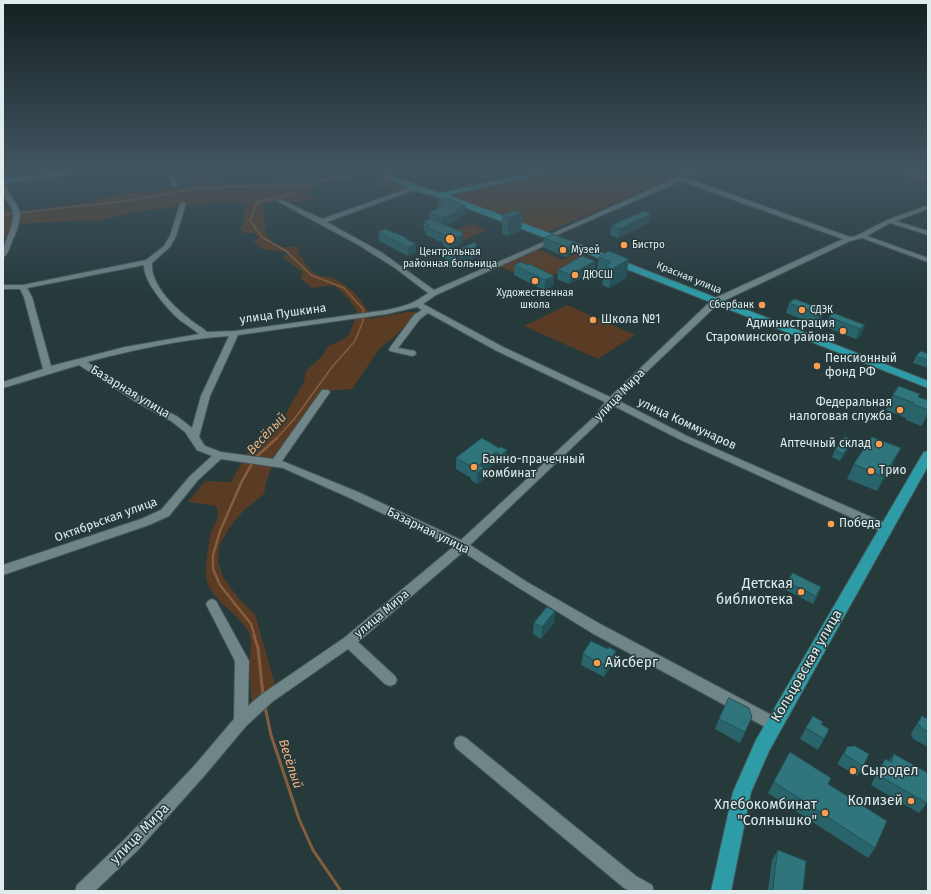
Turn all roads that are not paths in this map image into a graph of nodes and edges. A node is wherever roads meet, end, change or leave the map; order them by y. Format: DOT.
graph roads {
  1 [pos="16,212"];
  2 [pos="181,212"];
  3 [pos="303,212"];
  4 [pos="349,212"];
  5 [pos="485,212"];
  6 [pos="607,212"];
  7 [pos="773,212"];
  8 [pos="915,212"];
  9 [pos="323,221"];
  10 [pos="889,221"];
  11 [pos="928,233"];
  12 [pos="862,236"];
  13 [pos="553,237"];
  14 [pos="849,239"];
  15 [pos="3,255"];
  16 [pos="928,260"];
  17 [pos="148,262"];
  18 [pos="3,287"];
  19 [pos="23,287"];
  20 [pos="433,293"];
  21 [pos="716,301"];
  22 [pos="418,304"];
  23 [pos="428,309"];
  24 [pos="235,333"];
  25 [pos="205,335"];
  26 [pos="412,353"];
  27 [pos="79,361"];
  28 [pos="48,370"];
  29 [pos="3,385"];
  30 [pos="928,385"];
  31 [pos="326,392"];
  32 [pos="611,401"];
  33 [pos="197,418"];
  34 [pos="183,423"];
  35 [pos="195,436"];
  36 [pos="219,455"];
  37 [pos="928,455"];
  38 [pos="270,462"];
  39 [pos="886,528"];
  40 [pos="462,546"];
  41 [pos="3,570"];
  42 [pos="212,604"];
  43 [pos="349,642"];
  44 [pos="390,680"];
  45 [pos="241,721"];
  46 [pos="774,724"];
  47 [pos="461,743"];
  48 [pos="82,891"];
  49 [pos="646,891"];
  50 [pos="721,891"];
  1 -- 15 [label="street"];
  2 -- 17 [label="street"];
  3 -- 9 [label="street"];
  4 -- 9 [label="street"];
  5 -- 13 [label="main road, Красная улица"];
  6 -- 13 [label="street, улица Пушкина"];
  7 -- 14 [label="street"];
  8 -- 10 [label="street, улица Мира"];
  9 -- 20 [label="street"];
  10 -- 11 [label="street"];
  10 -- 12 [label="street, улица Мира"];
  12 -- 14 [label="street, улица Мира"];
  12 -- 16 [label="street"];
  13 -- 20 [label="street, улица Пушкина"];
  13 -- 21 [label="main road, Красная улица"];
  14 -- 21 [label="street, улица Мира"];
  17 -- 19 [label="street"];
  17 -- 25 [label="street"];
  18 -- 19 [label="street"];
  19 -- 28 [label="street"];
  20 -- 22 [label="street, улица Пушкина"];
  21 -- 30 [label="main road, Красная улица"];
  21 -- 32 [label="street, улица Мира"];
  22 -- 23 [label="street, улица Коммунаров"];
  22 -- 24 [label="street, улица Пушкина"];
  23 -- 26 [label="street"];
  23 -- 32 [label="street, улица Коммунаров"];
  24 -- 25 [label="street, улица Пушкина"];
  24 -- 33 [label="street"];
  25 -- 27 [label="street, улица Пушкина"];
  27 -- 28 [label="street, улица Пушкина"];
  27 -- 34 [label="street, Базарная улица"];
  28 -- 29 [label="street, улица Пушкина"];
  31 -- 38 [label="street"];
  32 -- 39 [label="street, улица Коммунаров"];
  32 -- 40 [label="street, улица Мира"];
  33 -- 34 [label="street"];
  33 -- 35 [label="street"];
  34 -- 35 [label="street, Базарная улица"];
  35 -- 36 [label="street, Базарная улица"];
  36 -- 38 [label="street, Базарная улица"];
  36 -- 41 [label="street, Октябрьская улица"];
  37 -- 39 [label="main road, Кольцовская улица"];
  38 -- 40 [label="street, Базарная улица"];
  39 -- 46 [label="main road, Кольцовская улица"];
  40 -- 43 [label="street, улица Мира"];
  40 -- 46 [label="street, Базарная улица"];
  42 -- 45 [label="street"];
  43 -- 44 [label="street, улица Мира"];
  43 -- 45 [label="street, улица Мира"];
  45 -- 48 [label="street, улица Мира"];
  46 -- 50 [label="main road, Кольцовская улица"];
  47 -- 49 [label="street"];
}
